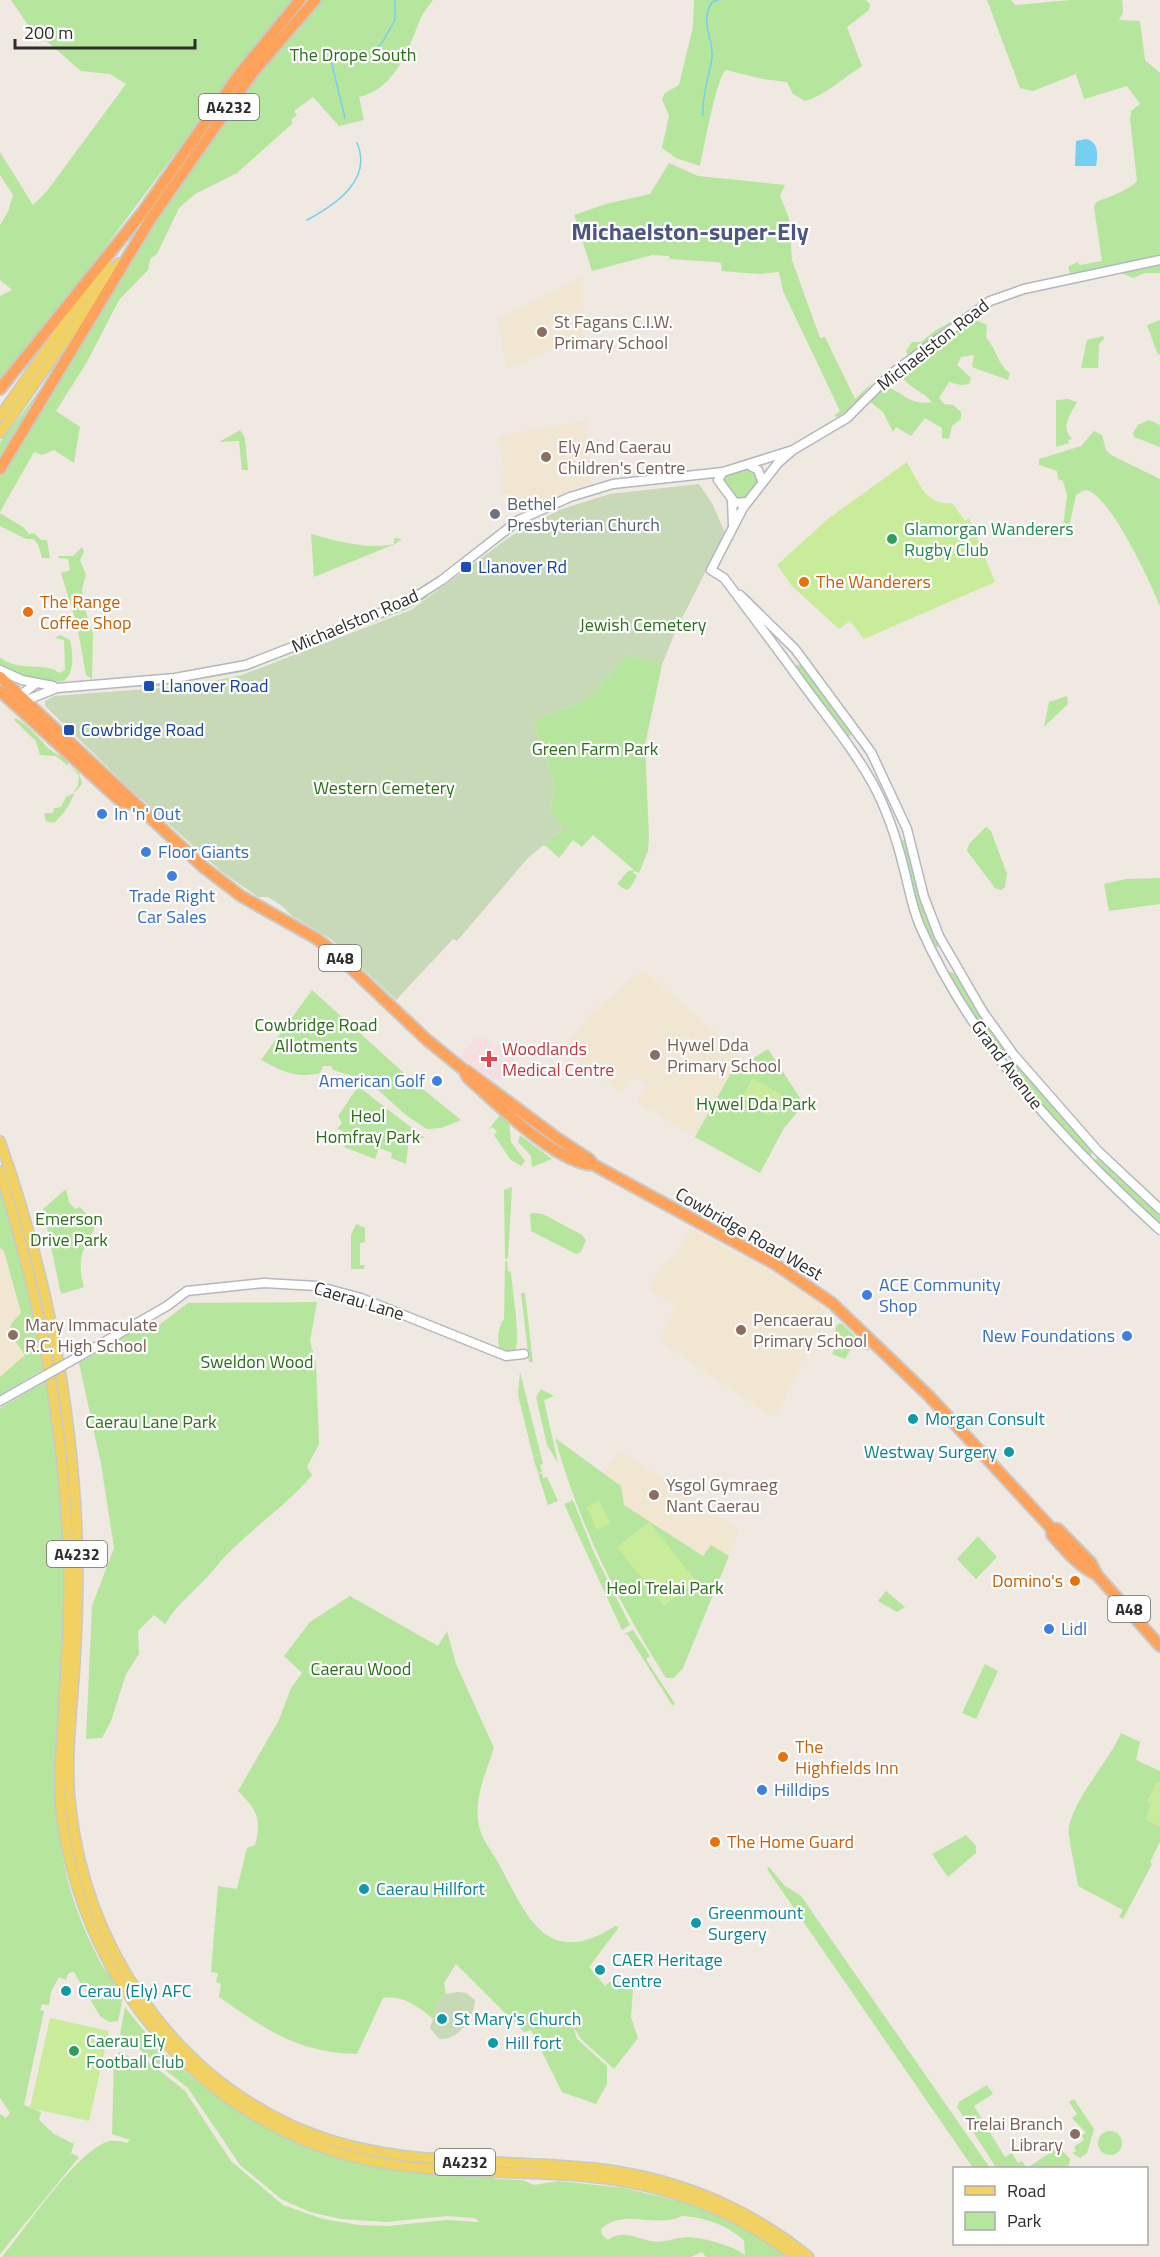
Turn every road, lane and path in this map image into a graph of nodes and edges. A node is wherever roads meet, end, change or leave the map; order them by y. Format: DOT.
graph roads {
  1 [pos="300,0"];
  2 [pos="315,0"];
  3 [pos="146,217"];
  4 [pos="1160,260"];
  5 [pos="0,389"];
  6 [pos="0,416"];
  7 [pos="0,433"];
  8 [pos="794,450"];
  9 [pos="749,465"];
  10 [pos="0,469"];
  11 [pos="723,472"];
  12 [pos="698,475"];
  13 [pos="762,481"];
  14 [pos="719,485"];
  15 [pos="732,500"];
  16 [pos="747,502"];
  17 [pos="733,525"];
  18 [pos="732,589"];
  19 [pos="800,656"];
  20 [pos="789,664"];
  21 [pos="0,670"];
  22 [pos="0,677"];
  23 [pos="35,684"];
  24 [pos="57,688"];
  25 [pos="0,691"];
  26 [pos="21,701"];
  27 [pos="867,746"];
  28 [pos="855,753"];
  29 [pos="879,768"];
  30 [pos="867,774"];
  31 [pos="133,804"];
  32 [pos="909,835"];
  33 [pos="896,839"];
  34 [pos="937,960"];
  35 [pos="952,961"];
  36 [pos="0,1142"];
  37 [pos="1098,1151"];
  38 [pos="1087,1161"];
  39 [pos="0,1171"];
  40 [pos="1160,1209"];
  41 [pos="1160,1230"];
  42 [pos="524,1354"];
  43 [pos="0,1401"];
  44 [pos="1160,1646"];
  45 [pos="117,1970"];
  46 [pos="145,2012"];
  47 [pos="795,2257"];
  48 [pos="809,2257"];
  1 -- 3 [label="highway, A4232"];
  2 -- 3 [label="highway, A4232"];
  3 -- 5 [label="highway"];
  3 -- 6 [label="main road, A4232"];
  3 -- 7 [label="main road, A4232"];
  3 -- 10 [label="highway"];
  4 -- 8 [label="street, Michaelston Road"];
  8 -- 9 [label="street, Michaelston Road"];
  8 -- 13 [label="street, Michaelston Road"];
  9 -- 11 [label="street"];
  9 -- 13 [label="street"];
  11 -- 12 [label="street, Michaelston Road"];
  11 -- 14 [label="street"];
  12 -- 14 [label="street"];
  12 -- 24 [label="street, Michaelston Road"];
  13 -- 16 [label="street"];
  14 -- 15 [label="street"];
  15 -- 16 [label="street"];
  15 -- 17 [label="street"];
  16 -- 17 [label="street"];
  17 -- 18 [label="street, Grand Avenue"];
  18 -- 19 [label="street, Grand Avenue"];
  18 -- 20 [label="street, Grand Avenue"];
  19 -- 20 [label="street"];
  19 -- 27 [label="street, Grand Avenue"];
  20 -- 28 [label="street, Grand Avenue"];
  21 -- 23 [label="street, Michaelston Road"];
  22 -- 26 [label="highway, Cowbridge Road West / A48"];
  23 -- 24 [label="street, Michaelston Road"];
  23 -- 26 [label="street"];
  24 -- 26 [label="street, Michaelston Road"];
  25 -- 26 [label="highway, Cowbridge Road West / A48"];
  26 -- 31 [label="highway, Cowbridge Road West / A48"];
  26 -- 31 [label="highway, Cowbridge Road West / A48"];
  27 -- 28 [label="street"];
  27 -- 29 [label="street, Grand Avenue"];
  28 -- 30 [label="street, Grand Avenue"];
  29 -- 30 [label="street"];
  29 -- 32 [label="street, Grand Avenue"];
  30 -- 33 [label="street, Grand Avenue"];
  31 -- 44 [label="highway, Cowbridge Road West / A48"];
  32 -- 33 [label="street"];
  32 -- 35 [label="street, Grand Avenue"];
  33 -- 34 [label="street, Grand Avenue"];
  34 -- 35 [label="street"];
  34 -- 38 [label="street, Grand Avenue"];
  35 -- 37 [label="street, Grand Avenue"];
  36 -- 45 [label="main road, A4232"];
  37 -- 38 [label="street"];
  37 -- 40 [label="street, Grand Avenue"];
  38 -- 41 [label="street, Grand Avenue"];
  39 -- 45 [label="main road, A4232"];
  42 -- 43 [label="street, Caerau Lane, bridge"];
  45 -- 46 [label="main road, A4232"];
  46 -- 47 [label="main road, A4232"];
  46 -- 48 [label="main road, A4232"];
}
